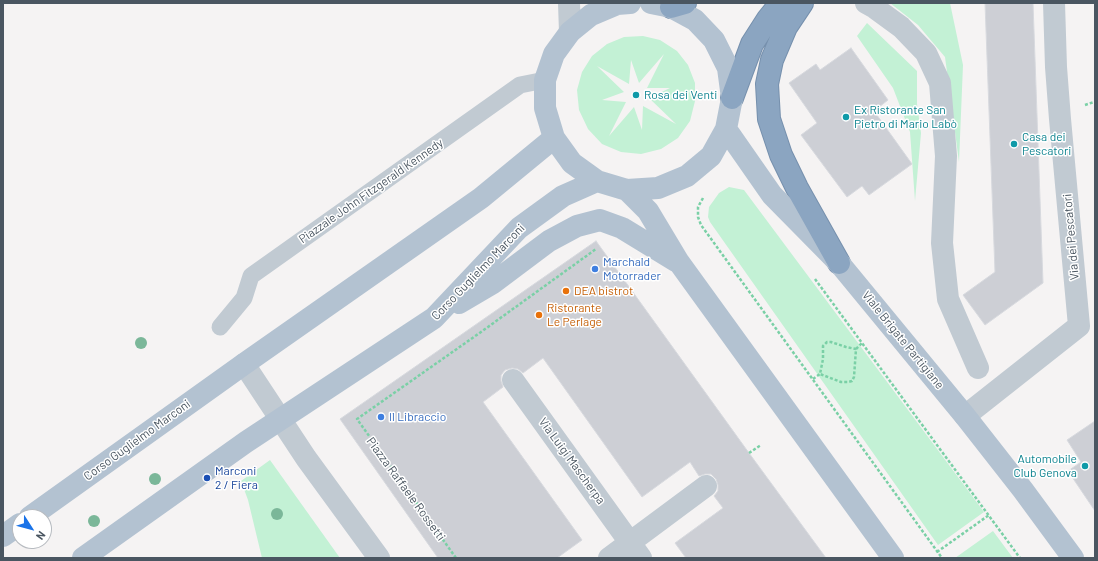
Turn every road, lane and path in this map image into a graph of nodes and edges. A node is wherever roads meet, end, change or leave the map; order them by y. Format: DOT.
graph roads {
  1 [pos="569,3"];
  2 [pos="630,3"];
  3 [pos="781,3"];
  4 [pos="802,3"];
  5 [pos="866,3"];
  6 [pos="1054,3"];
  7 [pos="669,4"];
  8 [pos="570,32"];
  9 [pos="545,80"];
  10 [pos="732,98"];
  11 [pos="726,129"];
  12 [pos="554,138"];
  13 [pos="597,181"];
  14 [pos="627,190"];
  15 [pos="704,195"];
  16 [pos="600,246"];
  17 [pos="678,262"];
  18 [pos="840,262"];
  19 [pos="812,275"];
  20 [pos="434,318"];
  21 [pos="220,327"];
  22 [pos="862,344"];
  23 [pos="856,348"];
  24 [pos="244,364"];
  25 [pos="978,368"];
  26 [pos="820,374"];
  27 [pos="813,379"];
  28 [pos="513,380"];
  29 [pos="965,416"];
  30 [pos="281,419"];
  31 [pos="761,445"];
  32 [pos="749,453"];
  33 [pos="706,486"];
  34 [pos="41,509"];
  35 [pos="989,515"];
  36 [pos="12,530"];
  37 [pos="3,536"];
  38 [pos="635,550"];
  39 [pos="937,552"];
  40 [pos="83,558"];
  41 [pos="378,558"];
  42 [pos="456,558"];
  43 [pos="610,558"];
  44 [pos="893,558"];
  45 [pos="942,558"];
  46 [pos="1020,558"];
  47 [pos="1073,558"];
  1 -- 8 [label="street"];
  2 -- 8 [label="main road"];
  3 -- 10 [label="highway"];
  4 -- 18 [label="highway"];
  5 -- 25 [label="street"];
  6 -- 29 [label="street, Via dei Pescatori"];
  7 -- 10 [label="main road"];
  8 -- 9 [label="main road"];
  9 -- 12 [label="main road"];
  9 -- 21 [label="lane, Piazzale John Fitzgerald Kennedy"];
  10 -- 11 [label="main road"];
  11 -- 14 [label="main road"];
  11 -- 18 [label="main road, Viale Brigate Partigiane"];
  12 -- 13 [label="main road"];
  12 -- 24 [label="main road, Corso Guglielmo Marconi"];
  13 -- 14 [label="main road"];
  13 -- 20 [label="main road, Corso Guglielmo Marconi"];
  14 -- 17 [label="main road"];
  15 -- 27 [label="path"];
  16 -- 42 [label="path, Piazza Raffaele Rossetti"];
  17 -- 20 [label="main road"];
  17 -- 44 [label="main road"];
  18 -- 29 [label="main road, Viale Brigate Partigiane"];
  19 -- 22 [label="path"];
  20 -- 30 [label="main road, Corso Guglielmo Marconi"];
  22 -- 23 [label="path"];
  22 -- 35 [label="path"];
  23 -- 26 [label="path"];
  23 -- 26 [label="path"];
  24 -- 30 [label="street"];
  24 -- 34 [label="main road, Corso Guglielmo Marconi"];
  26 -- 27 [label="path"];
  27 -- 39 [label="path"];
  28 -- 38 [label="street, Via Luigi Mascherpa"];
  29 -- 47 [label="main road, Viale Brigate Partigiane"];
  30 -- 40 [label="main road, Corso Guglielmo Marconi"];
  30 -- 41 [label="street"];
  31 -- 32 [label="path"];
  33 -- 38 [label="street"];
  35 -- 39 [label="path"];
  35 -- 46 [label="path"];
  36 -- 37 [label="main road"];
  38 -- 43 [label="street"];
  39 -- 45 [label="path"];
}
